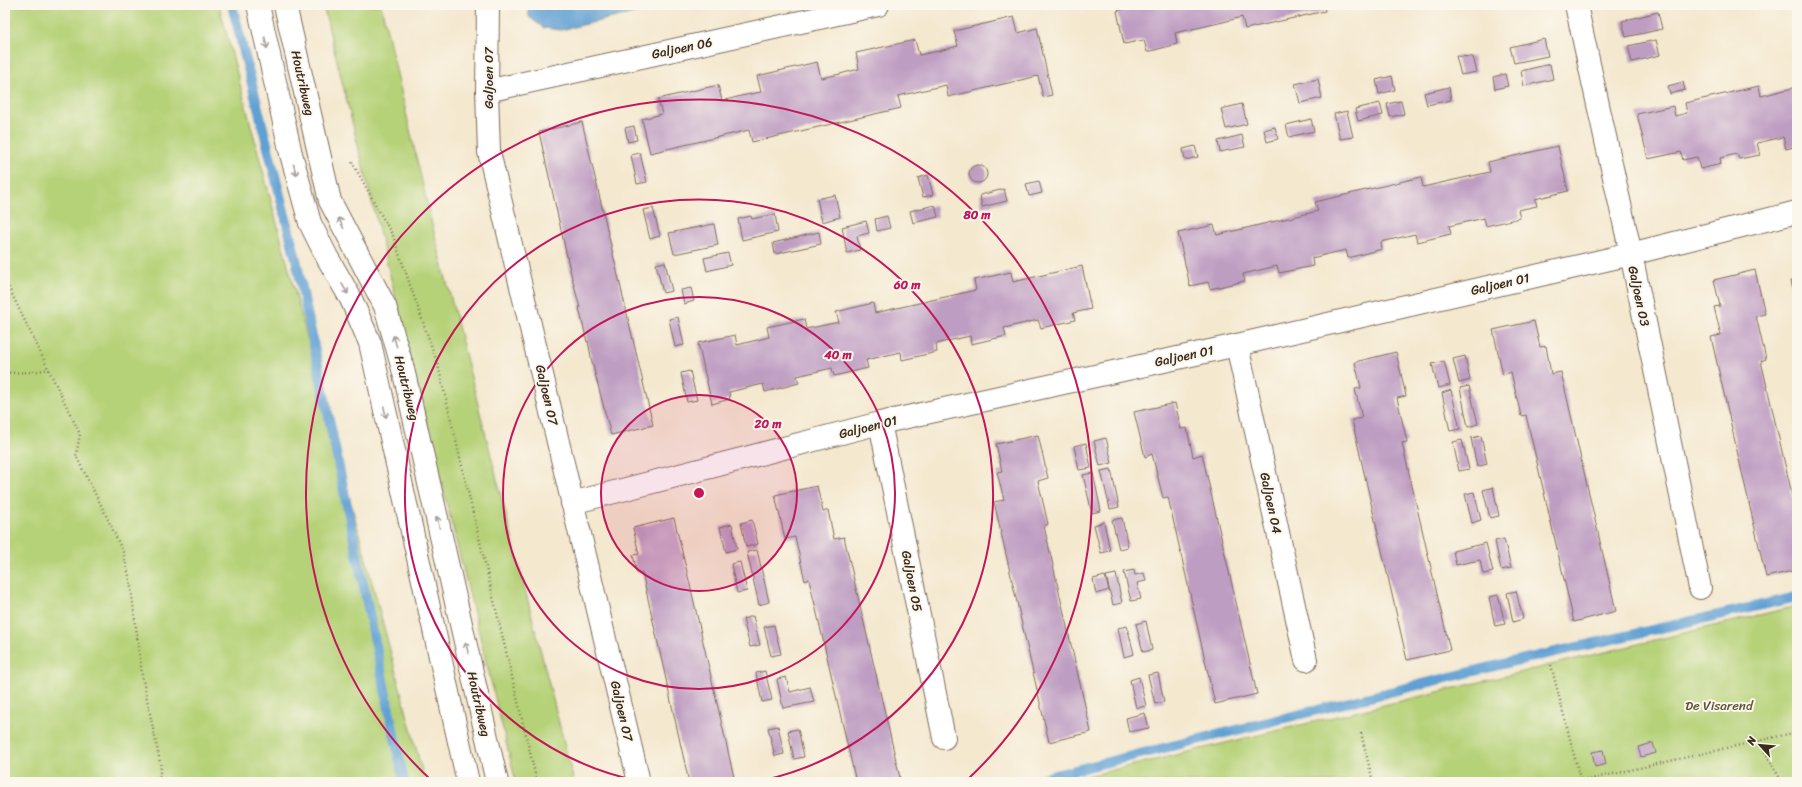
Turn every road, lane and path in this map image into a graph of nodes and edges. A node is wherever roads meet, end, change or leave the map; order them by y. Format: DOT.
graph roads {
  1 [pos="285,5"];
  2 [pos="488,5"];
  3 [pos="878,5"];
  4 [pos="1576,5"];
  5 [pos="261,6"];
  6 [pos="487,91"];
  7 [pos="1797,212"];
  8 [pos="1631,254"];
  9 [pos="5,280"];
  10 [pos="1237,345"];
  11 [pos="49,369"];
  12 [pos="5,373"];
  13 [pos="880,423"];
  14 [pos="572,503"];
  15 [pos="1700,588"];
  16 [pos="1306,660"];
  17 [pos="1551,665"];
  18 [pos="1797,732"];
  19 [pos="1361,733"];
  20 [pos="944,738"];
  21 [pos="1759,741"];
  22 [pos="158,782"];
  23 [pos="468,782"];
  24 [pos="497,782"];
  25 [pos="639,782"];
  26 [pos="1373,782"];
  27 [pos="1580,782"];
  28 [pos="1782,782"];
  24 -- 1 [label="street, Houtribweg, one-way"];
  2 -- 6 [label="street, Galjoen 07"];
  3 -- 6 [label="street, Galjoen 06"];
  4 -- 8 [label="street, Galjoen 03"];
  5 -- 23 [label="street, Houtribweg, one-way"];
  6 -- 14 [label="street, Galjoen 07"];
  7 -- 8 [label="street, Galjoen 01"];
  8 -- 10 [label="street, Galjoen 01"];
  8 -- 15 [label="street, Galjoen 03"];
  9 -- 11 [label="path"];
  10 -- 13 [label="street, Galjoen 01"];
  10 -- 16 [label="street, Galjoen 04"];
  11 -- 12 [label="path"];
  11 -- 22 [label="path"];
  13 -- 14 [label="street, Galjoen 01"];
  13 -- 20 [label="street, Galjoen 05"];
  14 -- 25 [label="street, Galjoen 07"];
  17 -- 27 [label="path"];
  18 -- 21 [label="path"];
  19 -- 26 [label="path"];
  21 -- 27 [label="path"];
  21 -- 28 [label="path"];
}
